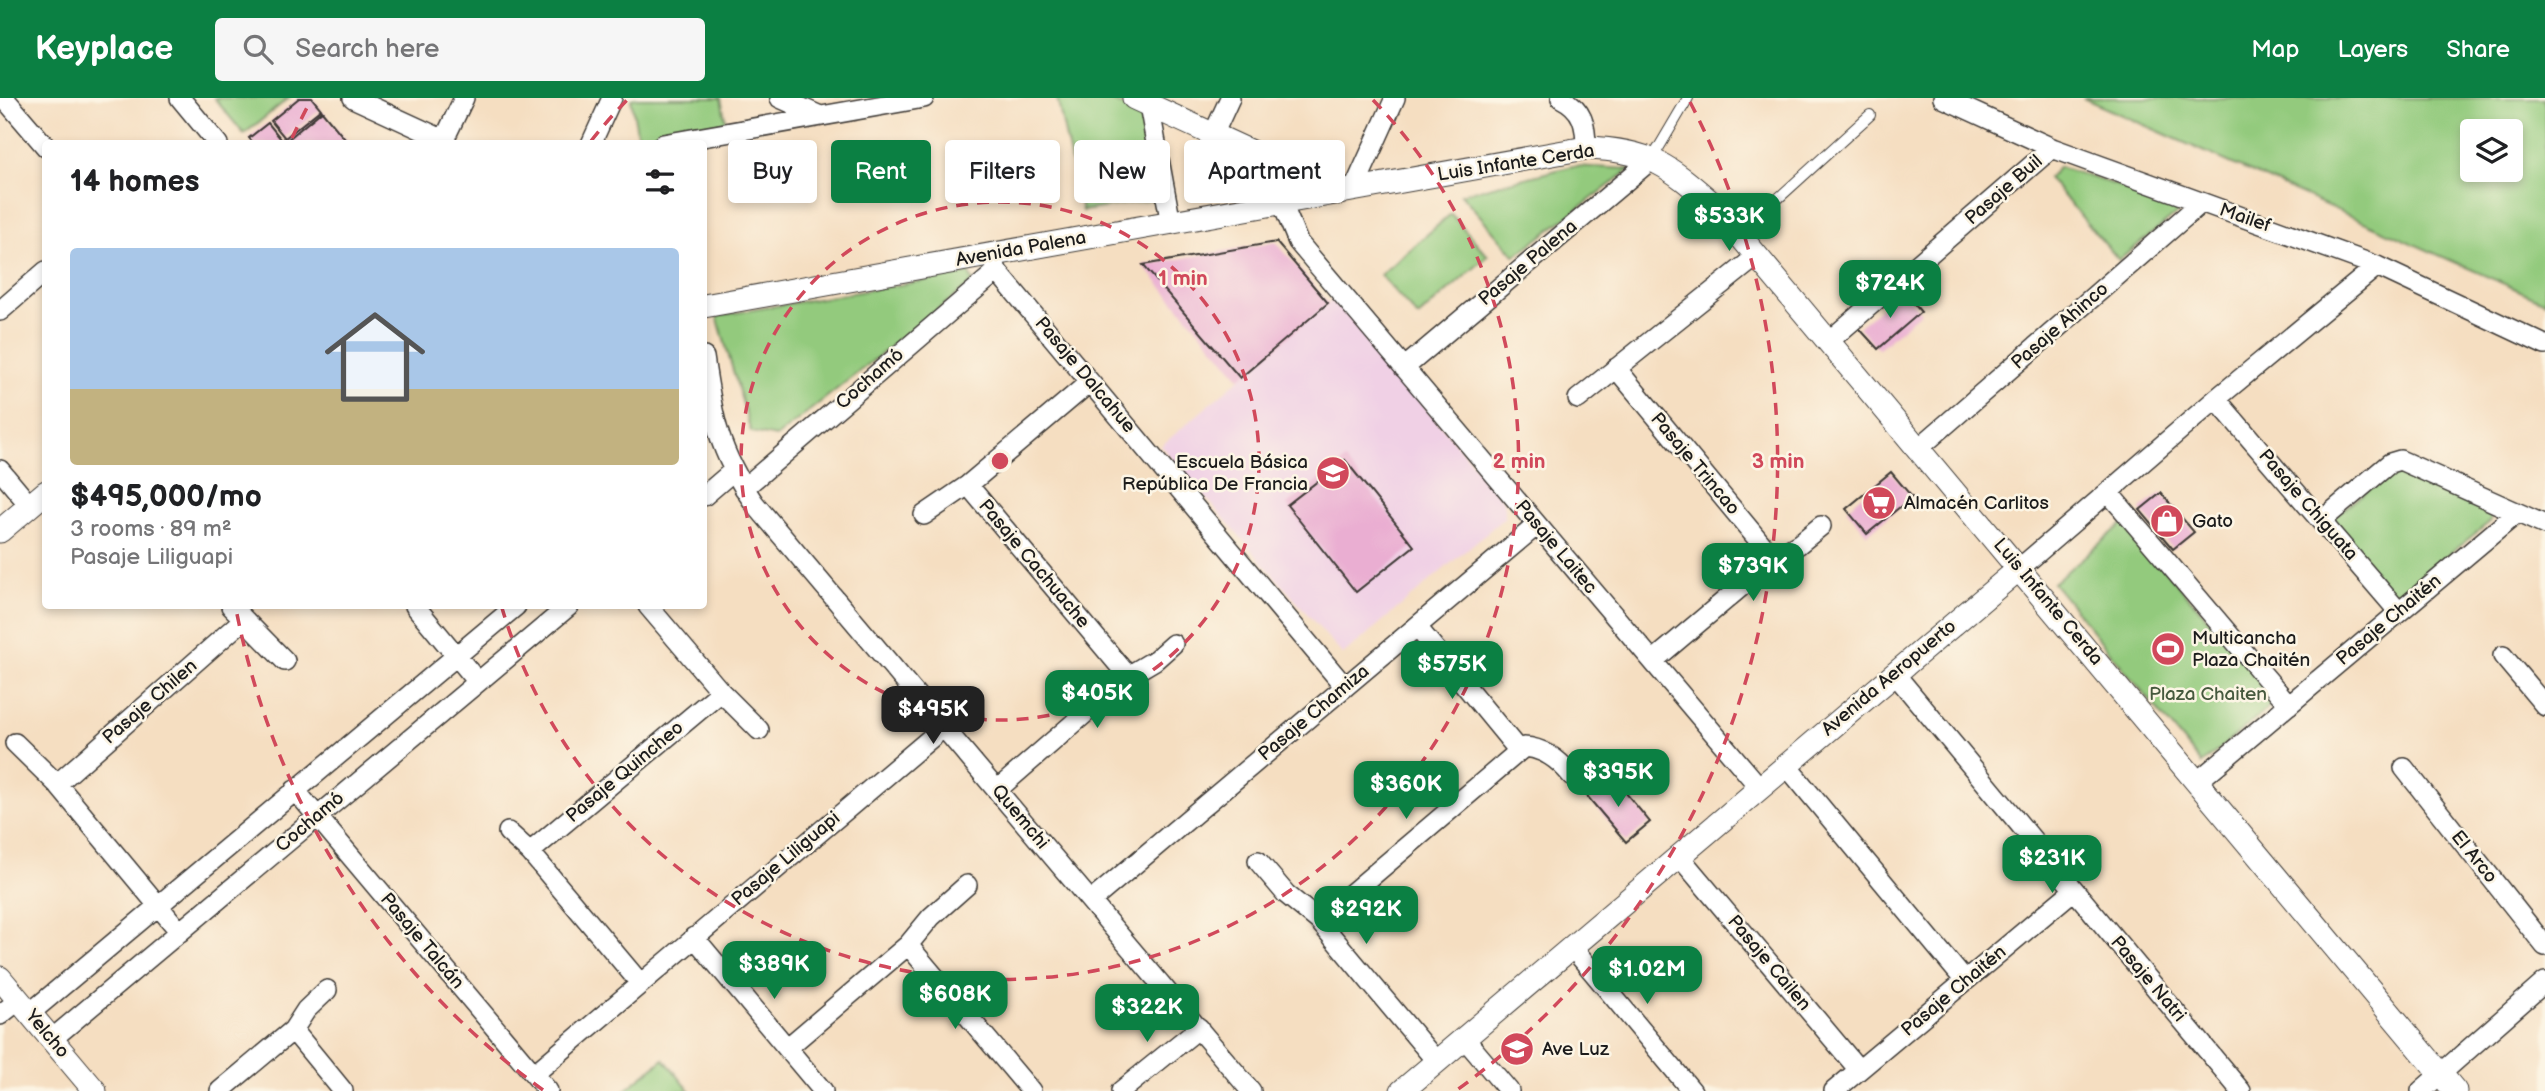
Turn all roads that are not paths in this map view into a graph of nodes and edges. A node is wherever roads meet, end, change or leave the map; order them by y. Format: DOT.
graph roads {
  1 [pos="4,98"];
  2 [pos="180,98"];
  3 [pos="353,98"];
  4 [pos="464,98"];
  5 [pos="612,98"];
  6 [pos="780,98"];
  7 [pos="924,98"];
  8 [pos="1230,98"];
  9 [pos="1395,98"];
  10 [pos="1561,98"];
  11 [pos="1688,98"];
  12 [pos="1942,98"];
  13 [pos="1141,102"];
  14 [pos="825,109"];
  15 [pos="1870,115"];
  16 [pos="1213,135"];
  17 [pos="215,140"];
  18 [pos="439,140"];
  19 [pos="444,140"];
  20 [pos="593,140"];
  21 [pos="682,140"];
  22 [pos="42,142"];
  23 [pos="1586,148"];
  24 [pos="2052,149"];
  25 [pos="1651,159"];
  26 [pos="1346,192"];
  27 [pos="1282,203"];
  28 [pos="2201,203"];
  29 [pos="1171,224"];
  30 [pos="1739,234"];
  31 [pos="1757,256"];
  32 [pos="995,262"];
  33 [pos="2377,265"];
  34 [pos="42,274"];
  35 [pos="707,306"];
  36 [pos="0,311"];
  37 [pos="1829,341"];
  38 [pos="2545,345"];
  39 [pos="1404,368"];
  40 [pos="1616,368"];
  41 [pos="1090,382"];
  42 [pos="707,394"];
  43 [pos="2217,398"];
  44 [pos="1578,399"];
  45 [pos="711,443"];
  46 [pos="1919,448"];
  47 [pos="0,470"];
  48 [pos="739,480"];
  49 [pos="968,485"];
  50 [pos="2108,492"];
  51 [pos="707,495"];
  52 [pos="38,499"];
  53 [pos="924,514"];
  54 [pos="2516,514"];
  55 [pos="2321,521"];
  56 [pos="1537,525"];
  57 [pos="1821,526"];
  58 [pos="2545,526"];
  59 [pos="0,531"];
  60 [pos="1774,559"];
  61 [pos="2020,568"];
  62 [pos="417,609"];
  63 [pos="512,609"];
  64 [pos="565,609"];
  65 [pos="651,609"];
  66 [pos="2399,612"];
  67 [pos="237,613"];
  68 [pos="1417,626"];
  69 [pos="1173,644"];
  70 [pos="456,656"];
  71 [pos="2503,656"];
  72 [pos="285,661"];
  73 [pos="1653,661"];
  74 [pos="1895,674"];
  75 [pos="1128,676"];
  76 [pos="478,682"];
  77 [pos="1345,687"];
  78 [pos="721,692"];
  79 [pos="2289,705"];
  80 [pos="2545,706"];
  81 [pos="944,727"];
  82 [pos="759,730"];
  83 [pos="15,743"];
  84 [pos="1519,751"];
  85 [pos="1786,765"];
  86 [pos="2404,768"];
  87 [pos="1572,776"];
  88 [pos="2198,781"];
  89 [pos="57,784"];
  90 [pos="1760,788"];
  91 [pos="295,790"];
  92 [pos="997,790"];
  93 [pos="317,816"];
  94 [pos="508,832"];
  95 [pos="530,852"];
  96 [pos="1679,856"];
  97 [pos="1258,862"];
  98 [pos="967,885"];
  99 [pos="2074,890"];
  100 [pos="1091,901"];
  101 [pos="158,905"];
  102 [pos="1319,921"];
  103 [pos="180,932"];
  104 [pos="694,937"];
  105 [pos="908,945"];
  106 [pos="2545,946"];
  107 [pos="1572,947"];
  108 [pos="0,978"];
  109 [pos="1965,981"];
  110 [pos="2545,982"];
  111 [pos="640,983"];
  112 [pos="327,990"];
  113 [pos="24,1006"];
  114 [pos="0,1015"];
  115 [pos="1199,1028"];
  116 [pos="293,1030"];
  117 [pos="1464,1038"];
  118 [pos="52,1039"];
  119 [pos="787,1048"];
  120 [pos="1437,1062"];
  121 [pos="1859,1070"];
  122 [pos="534,1074"];
  123 [pos="2449,1082"];
  124 [pos="95,1091"];
  125 [pos="220,1091"];
  126 [pos="343,1091"];
  127 [pos="548,1091"];
  128 [pos="823,1091"];
  129 [pos="1031,1091"];
  130 [pos="1121,1091"];
  131 [pos="1251,1091"];
  132 [pos="1402,1091"];
  133 [pos="1508,1091"];
  134 [pos="1692,1091"];
  135 [pos="1834,1091"];
  136 [pos="2241,1091"];
  137 [pos="2421,1091"];
  1 -- 22 [label="street"];
  2 -- 17 [label="street"];
  3 -- 18 [label="street"];
  4 -- 19 [label="street"];
  5 -- 20 [label="street"];
  6 -- 14 [label="street"];
  7 -- 14 [label="street"];
  8 -- 16 [label="street"];
  9 -- 26 [label="street"];
  10 -- 23 [label="street"];
  11 -- 25 [label="lane"];
  12 -- 24 [label="street, Mailef"];
  13 -- 16 [label="street"];
  13 -- 29 [label="street"];
  14 -- 21 [label="street"];
  15 -- 30 [label="lane"];
  16 -- 26 [label="street"];
  23 -- 25 [label="street, Luis Infante Cerda"];
  23 -- 26 [label="street, Luis Infante Cerda"];
  24 -- 28 [label="street, Mailef"];
  24 -- 37 [label="street, Pasaje Buil"];
  25 -- 30 [label="street, Luis Infante Cerda"];
  25 -- 39 [label="street, Pasaje Palena"];
  27 -- 29 [label="street, Avenida Palena"];
  27 -- 39 [label="street, Pasaje Laitec"];
  28 -- 33 [label="street, Mailef"];
  28 -- 46 [label="street, Pasaje Ahinco"];
  29 -- 32 [label="street, Avenida Palena"];
  30 -- 31 [label="street, Luis Infante Cerda"];
  31 -- 37 [label="street, Luis Infante Cerda"];
  31 -- 40 [label="street"];
  32 -- 35 [label="street, Avenida Palena"];
  32 -- 41 [label="street, Pasaje Dalcahue"];
  32 -- 48 [label="street, Cochamó"];
  33 -- 38 [label="street, Mailef"];
  33 -- 43 [label="street, Avenida Aeropuerto"];
  34 -- 36 [label="street"];
  37 -- 46 [label="street, Luis Infante Cerda"];
  39 -- 56 [label="street, Pasaje Laitec"];
  40 -- 44 [label="street"];
  40 -- 60 [label="street, Pasaje Trincao"];
  41 -- 49 [label="street, Pasaje Cachuache"];
  41 -- 77 [label="street, Pasaje Dalcahue"];
  42 -- 45 [label="street, Quemchi"];
  43 -- 50 [label="street, Avenida Aeropuerto"];
  43 -- 55 [label="street, Pasaje Chiguata"];
  45 -- 48 [label="street, Quemchi"];
  46 -- 61 [label="street, Luis Infante Cerda"];
  47 -- 52 [label="street"];
  48 -- 51 [label="street, Cochamó"];
  48 -- 81 [label="street, Quemchi"];
  49 -- 53 [label="street, Pasaje Cachuache"];
  49 -- 75 [label="street, Pasaje Cachuache"];
  50 -- 61 [label="street, Avenida Aeropuerto"];
  50 -- 79 [label="street"];
  52 -- 59 [label="street"];
  54 -- 55 [label="street"];
  54 -- 58 [label="street"];
  54 -- 66 [label="street, Pasaje Chaitén"];
  55 -- 66 [label="street, Pasaje Chiguata"];
  56 -- 68 [label="street, Pasaje Chamiza"];
  56 -- 73 [label="street, Pasaje Laitec"];
  57 -- 60 [label="street"];
  60 -- 73 [label="street"];
  61 -- 74 [label="street, Avenida Aeropuerto"];
  61 -- 88 [label="street, Luis Infante Cerda"];
  62 -- 70 [label="street"];
  63 -- 70 [label="street, Cochamó"];
  64 -- 76 [label="street, Cochamó"];
  65 -- 78 [label="street"];
  66 -- 79 [label="street, Pasaje Chaitén"];
  67 -- 72 [label="street, Pasaje Chilen"];
  67 -- 89 [label="street, Pasaje Chilen"];
  68 -- 77 [label="street, Pasaje Chamiza"];
  68 -- 84 [label="street"];
  69 -- 75 [label="street"];
  70 -- 76 [label="street"];
  70 -- 91 [label="street, Cochamó"];
  71 -- 80 [label="street"];
  73 -- 90 [label="street, Pasaje Laitec"];
  74 -- 85 [label="street, Avenida Aeropuerto"];
  74 -- 99 [label="street, Pasaje Natri"];
  75 -- 92 [label="street"];
  76 -- 93 [label="street, Cochamó"];
  77 -- 100 [label="street, Pasaje Chamiza"];
  78 -- 82 [label="street"];
  78 -- 95 [label="street, Pasaje Quincheo"];
  79 -- 88 [label="street, Pasaje Chaitén"];
  81 -- 92 [label="street, Quemchi"];
  81 -- 104 [label="street, Pasaje Liliguapi"];
  83 -- 89 [label="street"];
  84 -- 87 [label="street"];
  84 -- 102 [label="street"];
  85 -- 90 [label="street, Avenida Aeropuerto"];
  85 -- 109 [label="street"];
  86 -- 106 [label="street, El Arco"];
  88 -- 123 [label="street, Luis Infante Cerda"];
  89 -- 101 [label="street"];
  90 -- 96 [label="street, Avenida Aeropuerto"];
  91 -- 93 [label="street, Pasaje Talcán"];
  91 -- 101 [label="street, Cochamó"];
  92 -- 100 [label="street, Quemchi"];
  93 -- 103 [label="street, Cochamó"];
  93 -- 122 [label="street, Pasaje Talcán"];
  94 -- 95 [label="street"];
  95 -- 111 [label="street"];
  96 -- 107 [label="street, Avenida Aeropuerto"];
  96 -- 121 [label="street, Pasaje Cailen"];
  97 -- 102 [label="street"];
  98 -- 105 [label="street"];
  99 -- 109 [label="street, Pasaje Chaitén"];
  99 -- 136 [label="street, Pasaje Natri"];
  100 -- 115 [label="street, Quemchi"];
  101 -- 103 [label="street"];
  101 -- 113 [label="street, Cochamó"];
  102 -- 120 [label="street"];
  103 -- 118 [label="street, Cochamó"];
  104 -- 111 [label="street, Pasaje Liliguapi"];
  104 -- 119 [label="street"];
  105 -- 119 [label="street"];
  105 -- 129 [label="street"];
  107 -- 117 [label="street, Avenida Aeropuerto"];
  107 -- 134 [label="street"];
  108 -- 113 [label="street, Yelcho"];
  109 -- 121 [label="street, Pasaje Chaitén"];
  110 -- 123 [label="street"];
  111 -- 122 [label="street, Pasaje Liliguapi"];
  112 -- 116 [label="street"];
  113 -- 114 [label="street, Cochamó"];
  113 -- 118 [label="street, Yelcho"];
  115 -- 130 [label="street"];
  115 -- 131 [label="street, Quemchi"];
  116 -- 125 [label="street"];
  116 -- 126 [label="street"];
  117 -- 120 [label="street, Avenida Aeropuerto"];
  117 -- 133 [label="street"];
  118 -- 124 [label="street, Yelcho"];
  119 -- 128 [label="street"];
  120 -- 132 [label="street, Avenida Aeropuerto"];
  121 -- 135 [label="street, Pasaje Chaitén"];
  122 -- 127 [label="street, Pasaje Talcán"];
  123 -- 137 [label="street"];
}
